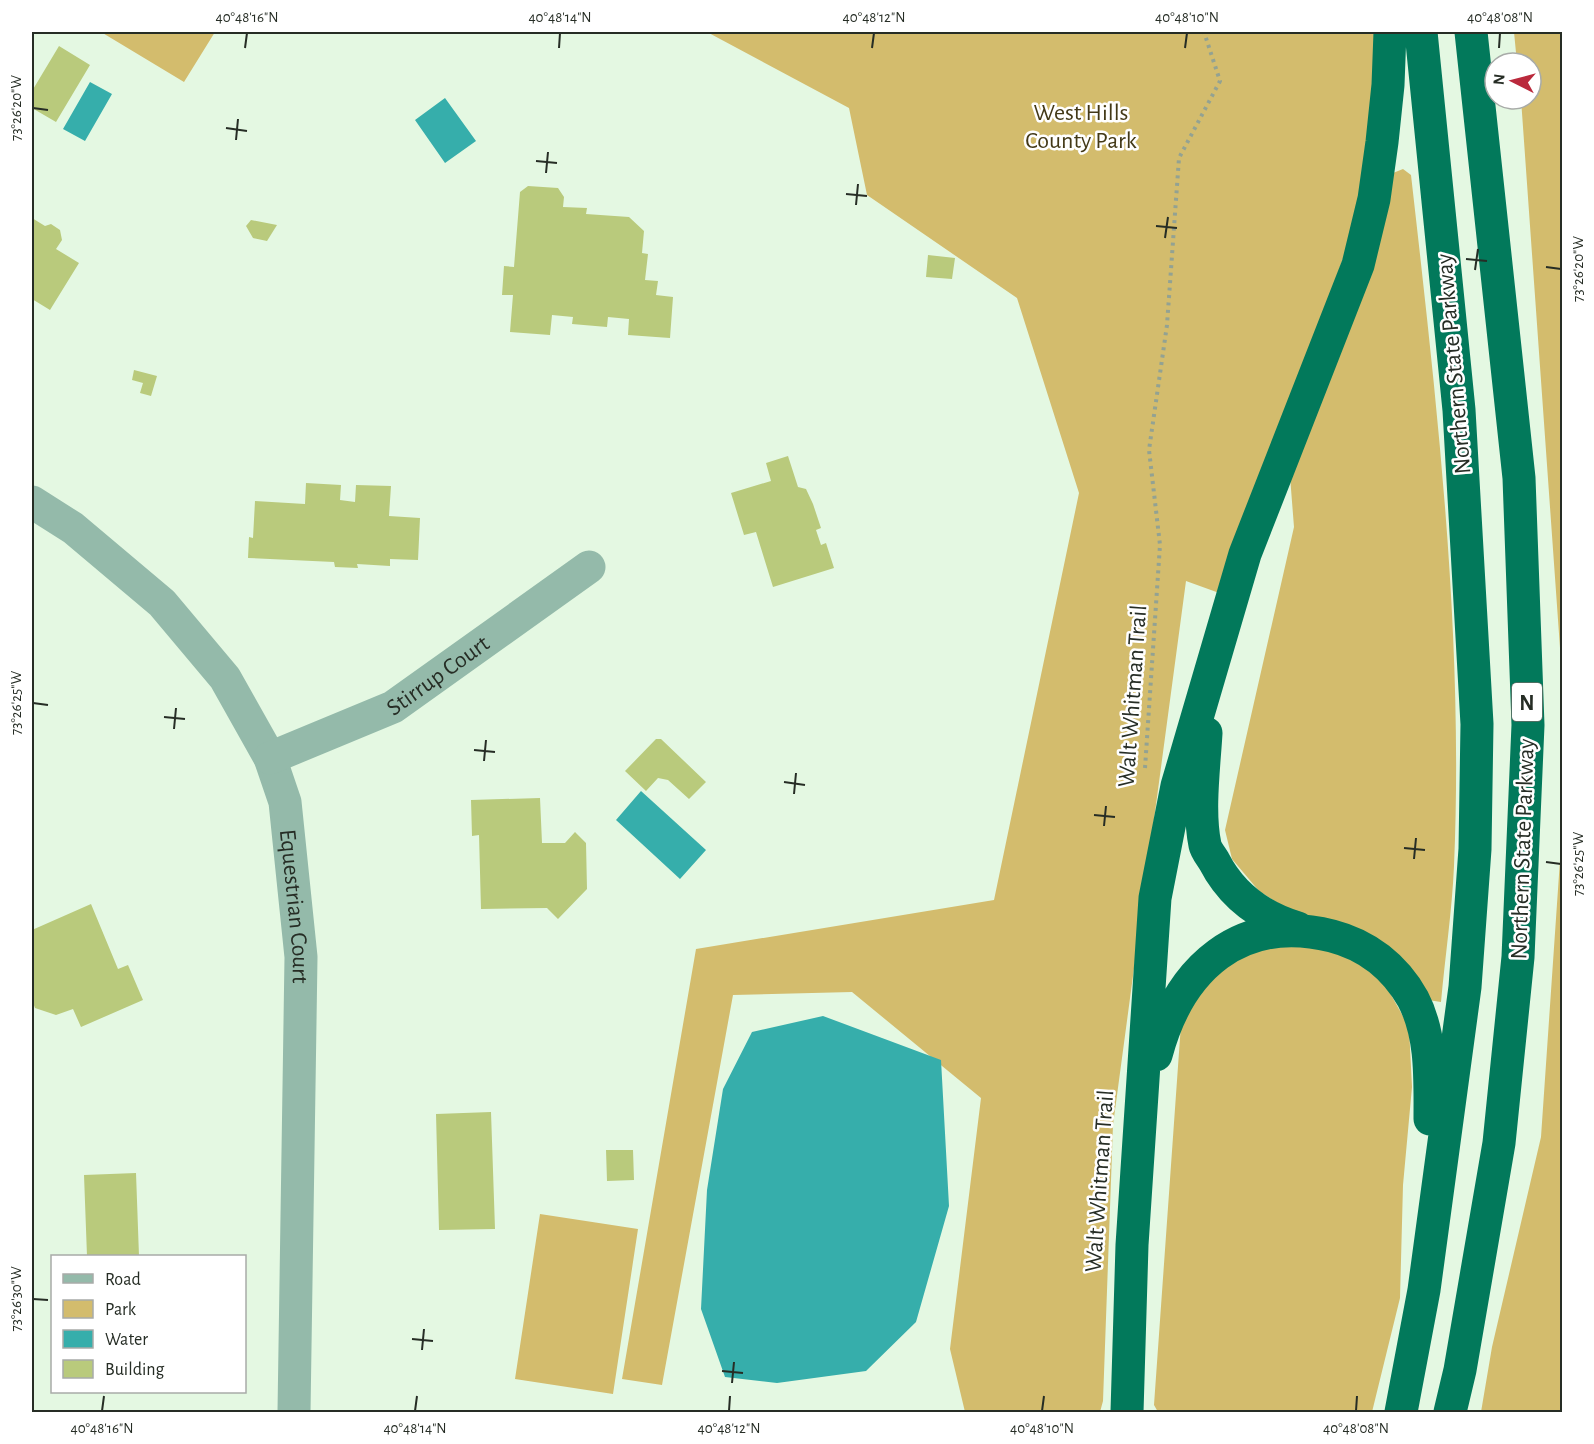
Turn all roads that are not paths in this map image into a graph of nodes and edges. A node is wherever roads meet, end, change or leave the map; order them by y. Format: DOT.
graph roads {
  1 [pos="1390,32"];
  2 [pos="1421,32"];
  3 [pos="1471,32"];
  4 [pos="32,502"];
  5 [pos="589,567"];
  6 [pos="1208,677"];
  7 [pos="270,758"];
  8 [pos="1306,930"];
  9 [pos="1140,1136"];
  10 [pos="1424,1290"];
  11 [pos="294,1413"];
  12 [pos="1127,1413"];
  13 [pos="1401,1413"];
  14 [pos="1450,1413"];
  1 -- 6 [label="highway"];
  2 -- 10 [label="highway, Northern State Parkway / N"];
  3 -- 14 [label="highway, Northern State Parkway / N"];
  4 -- 7 [label="street, Equestrian Court"];
  5 -- 7 [label="street, Stirrup Court"];
  6 -- 8 [label="highway"];
  6 -- 9 [label="highway"];
  7 -- 11 [label="street, Equestrian Court"];
  8 -- 9 [label="highway"];
  8 -- 10 [label="highway"];
  9 -- 12 [label="highway"];
  10 -- 13 [label="highway, Northern State Parkway / N"];
}
